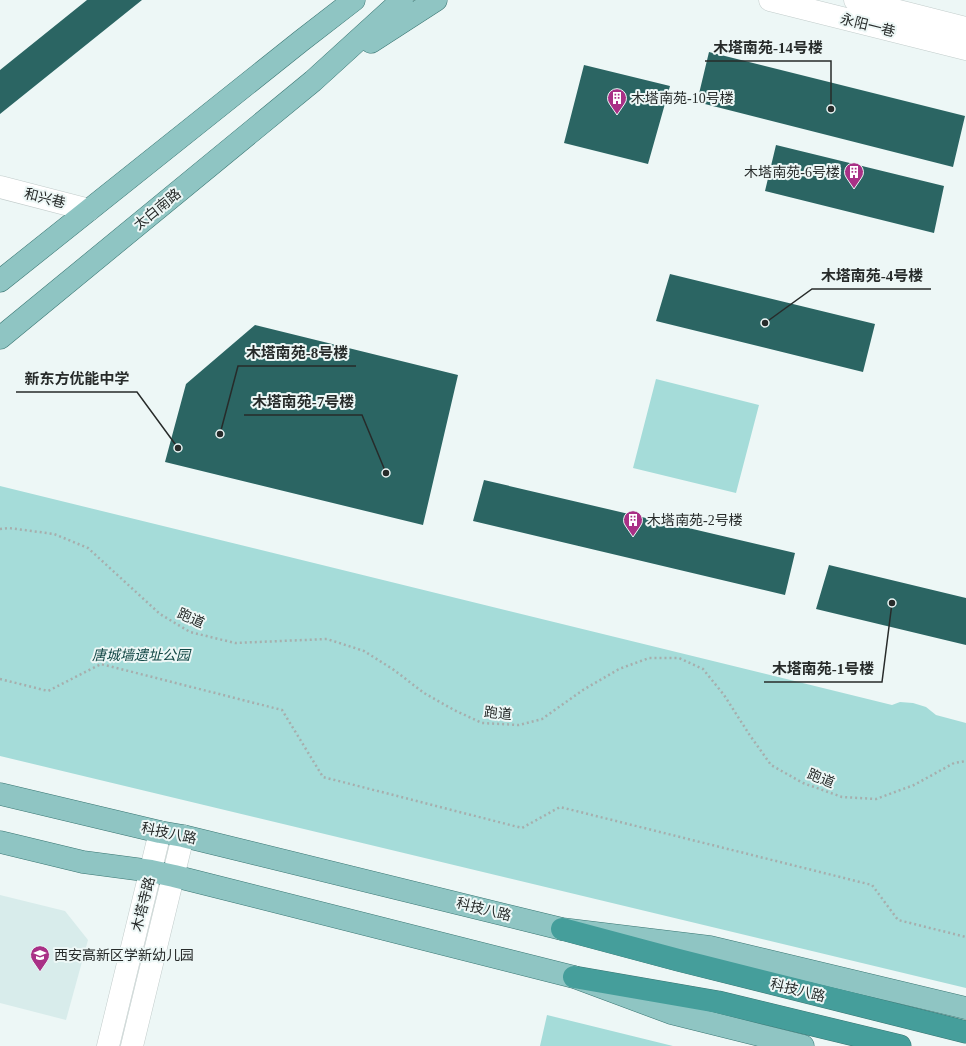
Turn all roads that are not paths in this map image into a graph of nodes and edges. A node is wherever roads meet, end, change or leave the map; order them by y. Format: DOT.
graph roads {
  1 [pos="335,0"];
  2 [pos="354,0"];
  3 [pos="402,0"];
  4 [pos="436,0"];
  5 [pos="770,0"];
  6 [pos="855,0"];
  7 [pos="966,28"];
  8 [pos="301,41"];
  9 [pos="966,49"];
  10 [pos="314,80"];
  11 [pos="0,187"];
  12 [pos="90,210"];
  13 [pos="0,281"];
  14 [pos="0,338"];
  15 [pos="0,794"];
  16 [pos="160,832"];
  17 [pos="183,836"];
  18 [pos="0,842"];
  19 [pos="151,871"];
  20 [pos="174,876"];
  21 [pos="562,929"];
  22 [pos="574,977"];
  23 [pos="966,1008"];
  24 [pos="966,1032"];
  25 [pos="108,1046"];
  26 [pos="132,1046"];
  27 [pos="803,1046"];
  28 [pos="900,1046"];
  1 -- 8 [label="main road"];
  2 -- 8 [label="main road"];
  3 -- 10 [label="main road, 太白南路"];
  4 -- 10 [label="main road, 太白南路"];
  5 -- 9 [label="street, 永阳一巷"];
  6 -- 7 [label="street, 永阳一巷"];
  8 -- 12 [label="main road"];
  10 -- 14 [label="main road, 太白南路"];
  11 -- 12 [label="street, 和兴巷"];
  12 -- 13 [label="main road"];
  15 -- 16 [label="main road, 科技八路"];
  16 -- 17 [label="main road, 科技八路"];
  16 -- 19 [label="street, 木塔寺路"];
  17 -- 20 [label="street, 木塔寺路"];
  17 -- 21 [label="main road, 科技八路"];
  18 -- 19 [label="main road"];
  19 -- 20 [label="main road"];
  19 -- 25 [label="street, 木塔寺路"];
  20 -- 22 [label="main road"];
  20 -- 26 [label="street, 木塔寺路"];
  21 -- 23 [label="main road"];
  21 -- 24 [label="highway, 科技八路"];
  22 -- 27 [label="main road"];
  22 -- 28 [label="highway"];
}
